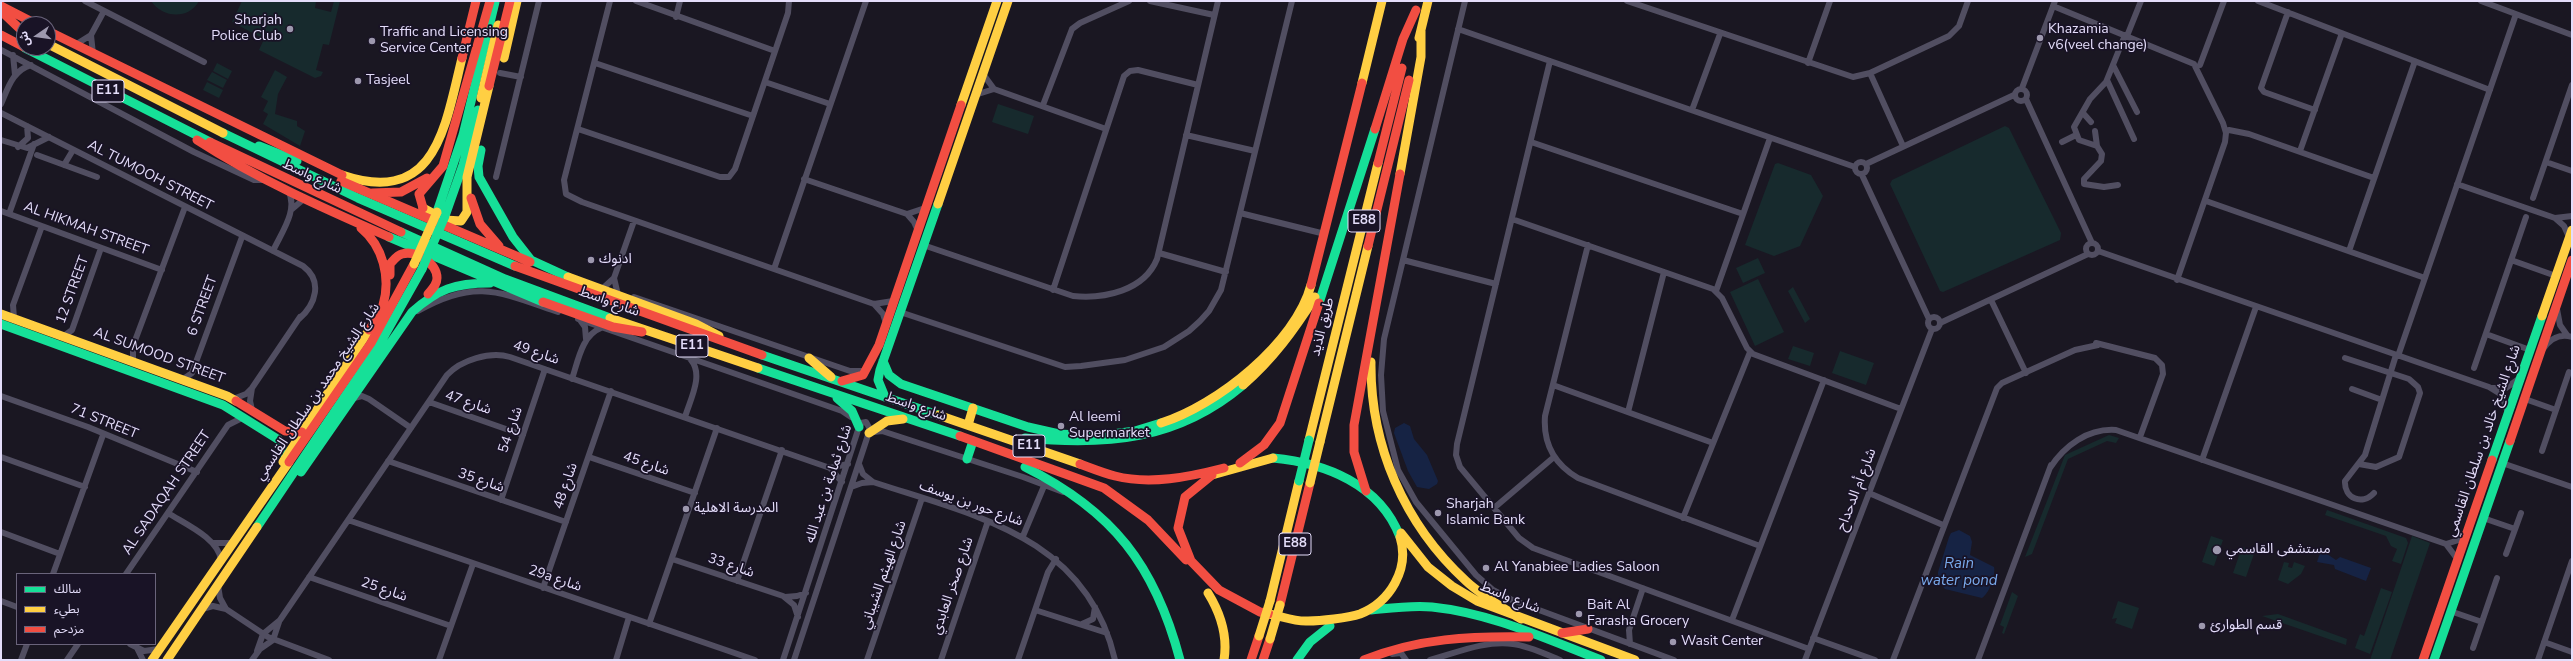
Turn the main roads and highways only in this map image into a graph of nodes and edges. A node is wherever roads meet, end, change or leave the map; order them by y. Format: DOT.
graph roads {
  1 [pos="476,1"];
  2 [pos="490,1"];
  3 [pos="495,1"];
  4 [pos="504,1"];
  5 [pos="510,1"];
  6 [pos="518,1"];
  7 [pos="1008,1"];
  8 [pos="1428,1"];
  9 [pos="1381,2"];
  10 [pos="996,3"];
  11 [pos="1,6"];
  12 [pos="1417,6"];
  13 [pos="1,11"];
  14 [pos="20,16"];
  15 [pos="1,20"];
  16 [pos="16,25"];
  17 [pos="16,27"];
  18 [pos="999,29"];
  19 [pos="1421,31"];
  20 [pos="56,34"];
  21 [pos="1,36"];
  22 [pos="16,44"];
  23 [pos="56,48"];
  24 [pos="41,56"];
  25 [pos="500,73"];
  26 [pos="492,82"];
  27 [pos="448,113"];
  28 [pos="455,128"];
  29 [pos="190,133"];
  30 [pos="247,145"];
  31 [pos="446,159"];
  32 [pos="472,163"];
  33 [pos="324,170"];
  34 [pos="362,191"];
  35 [pos="441,214"];
  36 [pos="343,217"];
  37 [pos="2571,234"];
  38 [pos="514,255"];
  39 [pos="2572,260"];
  40 [pos="539,265"];
  41 [pos="418,266"];
  42 [pos="1330,270"];
  43 [pos="2568,283"];
  44 [pos="502,285"];
  45 [pos="537,299"];
  46 [pos="384,303"];
  47 [pos="546,308"];
  48 [pos="1,314"];
  49 [pos="1373,314"];
  50 [pos="1,324"];
  51 [pos="647,331"];
  52 [pos="392,338"];
  53 [pos="726,343"];
  54 [pos="879,345"];
  55 [pos="809,358"];
  56 [pos="883,360"];
  57 [pos="837,381"];
  58 [pos="828,392"];
  59 [pos="885,397"];
  60 [pos="973,408"];
  61 [pos="910,419"];
  62 [pos="968,424"];
  63 [pos="859,429"];
  64 [pos="285,431"];
  65 [pos="302,432"];
  66 [pos="869,433"];
  67 [pos="1006,438"];
  68 [pos="279,440"];
  69 [pos="973,441"];
  70 [pos="990,446"];
  71 [pos="286,457"];
  72 [pos="967,459"];
  73 [pos="1240,463"];
  74 [pos="1224,468"];
  75 [pos="1366,491"];
  76 [pos="260,504"];
  77 [pos="271,507"];
  78 [pos="2470,524"];
  79 [pos="1396,527"];
  80 [pos="2472,550"];
  81 [pos="1186,560"];
  82 [pos="1197,576"];
  83 [pos="1367,610"];
  84 [pos="1521,619"];
  85 [pos="1333,623"];
  86 [pos="1588,629"];
  87 [pos="1561,633"];
  88 [pos="1539,637"];
  89 [pos="1366,659"];
  90 [pos="152,660"];
  91 [pos="167,660"];
  92 [pos="1180,660"];
  93 [pos="1224,660"];
  94 [pos="1251,660"];
  95 [pos="1263,660"];
  96 [pos="1297,660"];
  97 [pos="1601,660"];
  98 [pos="1635,660"];
  99 [pos="2423,660"];
  100 [pos="2434,660"];
  1 -- 27 [label="main road"];
  2 -- 28 [label="main road"];
  3 -- 35 [label="main road, شارع الشيخ محمد بن سلطان القاسمي"];
  4 -- 35 [label="main road, شارع الشيخ محمد بن سلطان القاسمي"];
  5 -- 26 [label="main road"];
  6 -- 25 [label="main road"];
  7 -- 18 [label="main road"];
  8 -- 19 [label="main road, طريق الذيد / E88"];
  9 -- 60 [label="main road"];
  10 -- 18 [label="main road"];
  10 -- 54 [label="main road"];
  11 -- 14 [label="main road"];
  12 -- 42 [label="main road"];
  12 -- 94 [label="main road, طريق الذيد / E88, bridge"];
  13 -- 16 [label="main road"];
  15 -- 17 [label="main road"];
  18 -- 56 [label="main road"];
  19 -- 49 [label="main road"];
  19 -- 95 [label="main road, طريق الذيد / E88, bridge"];
  20 -- 33 [label="main road"];
  21 -- 22 [label="main road, شارع واسط / E11"];
  23 -- 30 [label="main road, شارع واسط / E11"];
  24 -- 29 [label="main road, شارع واسط / E11"];
  25 -- 26 [label="main road"];
  25 -- 40 [label="main road"];
  26 -- 32 [label="main road"];
  27 -- 28 [label="main road"];
  27 -- 33 [label="main road"];
  28 -- 31 [label="main road"];
  29 -- 36 [label="main road"];
  29 -- 51 [label="main road, شارع واسط / E11"];
  30 -- 33 [label="main road"];
  30 -- 53 [label="main road, شارع واسط / E11"];
  31 -- 32 [label="main road"];
  31 -- 34 [label="main road"];
  32 -- 38 [label="main road"];
  33 -- 34 [label="main road"];
  34 -- 38 [label="main road"];
  35 -- 41 [label="main road, شارع الشيخ محمد بن سلطان القاسمي, bridge"];
  36 -- 44 [label="main road"];
  36 -- 46 [label="main road"];
  37 -- 78 [label="main road, شارع الشيخ خالد بن سلطان القاسمي"];
  38 -- 40 [label="main road"];
  39 -- 43 [label="main road, شارع الشيخ خالد بن سلطان القاسمي"];
  40 -- 53 [label="main road"];
  41 -- 76 [label="main road, شارع الشيخ محمد بن سلطان القاسمي"];
  41 -- 77 [label="main road, شارع الشيخ محمد بن سلطان القاسمي"];
  42 -- 67 [label="main road"];
  42 -- 73 [label="main road"];
  43 -- 80 [label="main road, شارع الشيخ خالد بن سلطان القاسمي"];
  44 -- 45 [label="main road"];
  44 -- 52 [label="main road"];
  45 -- 47 [label="main road"];
  45 -- 51 [label="main road"];
  46 -- 52 [label="main road"];
  46 -- 65 [label="main road"];
  48 -- 64 [label="main road, AL SUMOOD STREET"];
  49 -- 75 [label="main road"];
  49 -- 84 [label="main road"];
  50 -- 68 [label="main road, AL SUMOOD STREET"];
  51 -- 58 [label="main road, شارع واسط / E11"];
  52 -- 77 [label="main road"];
  53 -- 57 [label="main road, شارع واسط / E11"];
  54 -- 56 [label="main road"];
  54 -- 57 [label="main road"];
  55 -- 57 [label="main road"];
  56 -- 59 [label="main road"];
  56 -- 60 [label="main road"];
  57 -- 59 [label="main road, شارع واسط / E11"];
  58 -- 61 [label="main road, شارع واسط / E11"];
  58 -- 63 [label="main road"];
  59 -- 62 [label="main road, شارع واسط / E11"];
  60 -- 62 [label="main road"];
  61 -- 66 [label="main road"];
  61 -- 69 [label="main road, شارع واسط / E11"];
  62 -- 67 [label="main road, شارع واسط / E11"];
  64 -- 65 [label="main road, AL SUMOOD STREET"];
  64 -- 68 [label="main road"];
  65 -- 71 [label="main road"];
  67 -- 74 [label="main road, شارع واسط / E11"];
  68 -- 71 [label="main road"];
  69 -- 70 [label="main road, شارع واسط / E11"];
  69 -- 72 [label="main road"];
  70 -- 81 [label="main road, شارع واسط / E11"];
  70 -- 92 [label="main road"];
  71 -- 76 [label="main road"];
  73 -- 74 [label="main road"];
  73 -- 75 [label="main road"];
  74 -- 81 [label="main road"];
  75 -- 79 [label="main road, شارع واسط"];
  76 -- 90 [label="main road, شارع الشيخ محمد بن سلطان القاسمي"];
  77 -- 91 [label="main road, شارع الشيخ محمد بن سلطان القاسمي"];
  78 -- 80 [label="main road"];
  78 -- 99 [label="main road, شارع الشيخ خالد بن سلطان القاسمي"];
  79 -- 83 [label="main road"];
  79 -- 84 [label="main road, شارع واسط"];
  80 -- 100 [label="main road, شارع الشيخ خالد بن سلطان القاسمي"];
  81 -- 82 [label="main road"];
  82 -- 85 [label="main road"];
  82 -- 93 [label="main road"];
  83 -- 85 [label="main road"];
  83 -- 88 [label="main road, شارع واسط"];
  84 -- 87 [label="main road, شارع واسط"];
  85 -- 96 [label="main road"];
  86 -- 87 [label="main road"];
  87 -- 98 [label="main road, شارع واسط"];
  88 -- 89 [label="main road"];
  88 -- 97 [label="main road, شارع واسط"];
}
